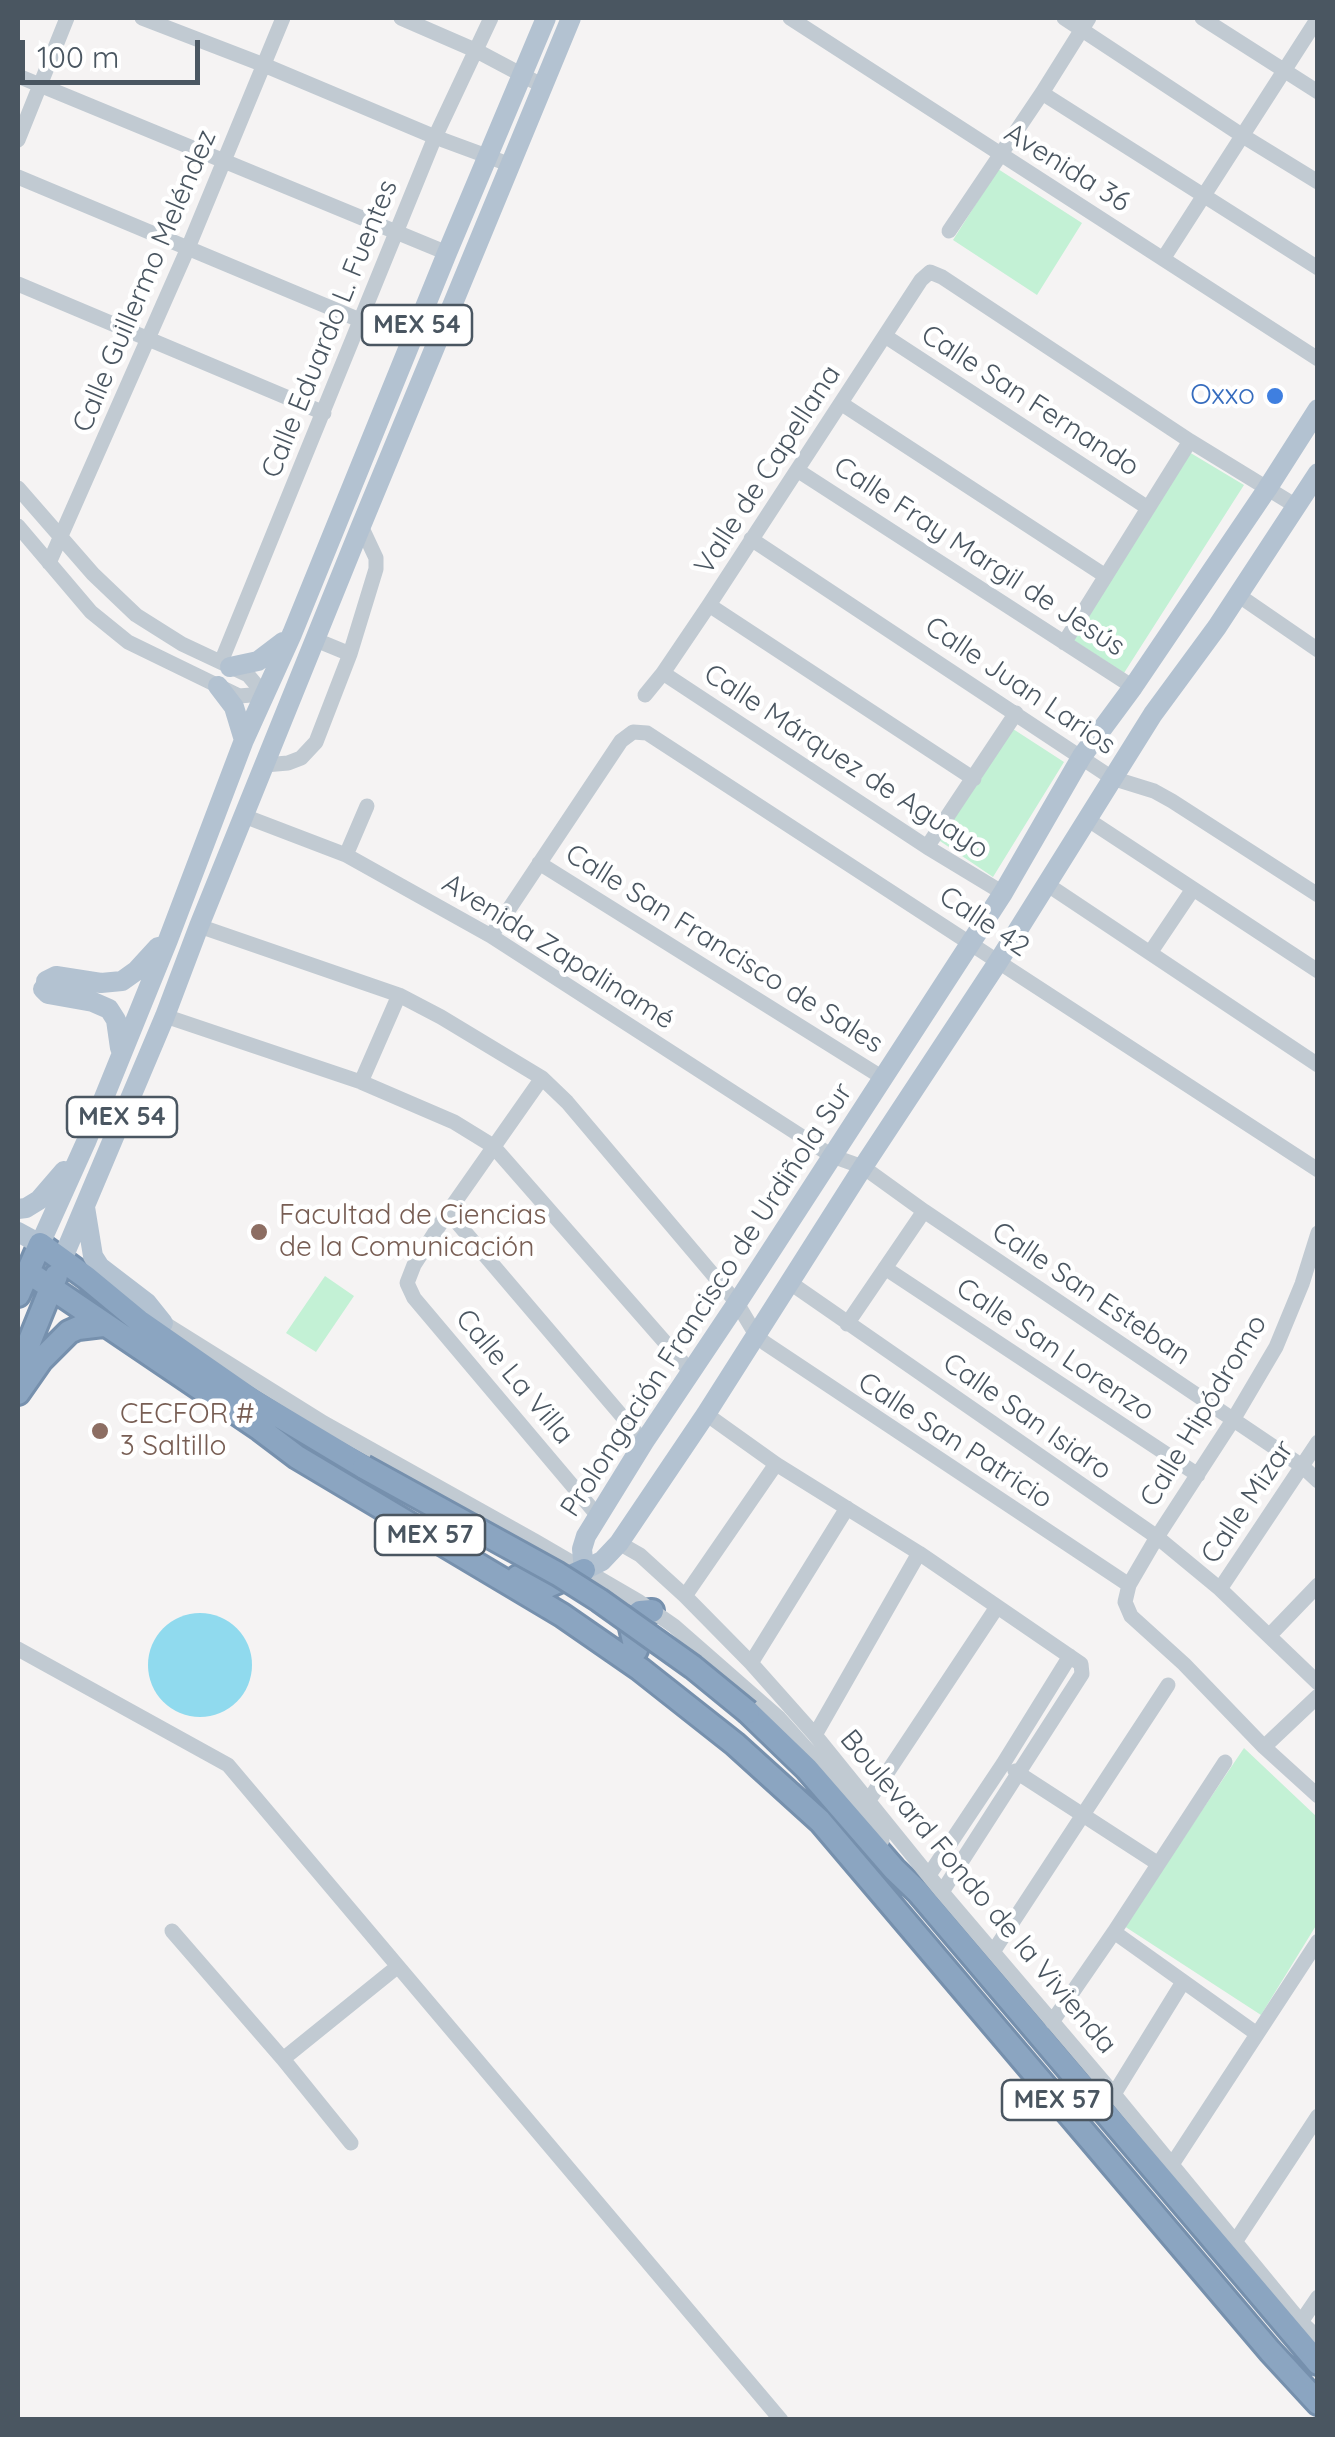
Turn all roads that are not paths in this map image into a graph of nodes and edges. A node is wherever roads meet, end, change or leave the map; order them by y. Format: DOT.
graph roads {
  1 [pos="66,18"];
  2 [pos="142,18"];
  3 [pos="284,18"];
  4 [pos="402,18"];
  5 [pos="491,18"];
  6 [pos="546,18"];
  7 [pos="572,18"];
  8 [pos="790,18"];
  9 [pos="1064,18"];
  10 [pos="1202,18"];
  11 [pos="1318,18"];
  12 [pos="1086,23"];
  13 [pos="814,24"];
  14 [pos="477,51"];
  15 [pos="264,65"];
  16 [pos="1285,70"];
  17 [pos="522,73"];
  18 [pos="18,76"];
  19 [pos="40,86"];
  20 [pos="544,86"];
  21 [pos="1318,92"];
  22 [pos="1042,93"];
  23 [pos="435,136"];
  24 [pos="1243,136"];
  25 [pos="18,140"];
  26 [pos="489,156"];
  27 [pos="1000,156"];
  28 [pos="224,160"];
  29 [pos="511,165"];
  30 [pos="18,177"];
  31 [pos="1318,182"];
  32 [pos="1204,198"];
  33 [pos="949,231"];
  34 [pos="396,232"];
  35 [pos="188,248"];
  36 [pos="447,253"];
  37 [pos="1163,259"];
  38 [pos="1318,268"];
  39 [pos="18,284"];
  40 [pos="362,321"];
  41 [pos="885,336"];
  42 [pos="148,338"];
  43 [pos="1318,359"];
  44 [pos="842,404"];
  45 [pos="1318,409"];
  46 [pos="324,412"];
  47 [pos="1190,440"];
  48 [pos="798,470"];
  49 [pos="1318,473"];
  50 [pos="18,488"];
  51 [pos="1267,489"];
  52 [pos="1296,506"];
  53 [pos="1148,508"];
  54 [pos="18,526"];
  55 [pos="361,526"];
  56 [pos="60,539"];
  57 [pos="751,539"];
  58 [pos="49,563"];
  59 [pos="1104,576"];
  60 [pos="1238,594"];
  61 [pos="709,605"];
  62 [pos="292,634"];
  63 [pos="318,634"];
  64 [pos="1064,642"];
  65 [pos="1318,650"];
  66 [pos="350,654"];
  67 [pos="225,664"];
  68 [pos="663,673"];
  69 [pos="218,686"];
  70 [pos="1133,686"];
  71 [pos="264,694"];
  72 [pos="645,694"];
  73 [pos="1016,713"];
  74 [pos="244,740"];
  75 [pos="1082,756"];
  76 [pos="268,757"];
  77 [pos="1112,778"];
  78 [pos="974,779"];
  79 [pos="367,806"];
  80 [pos="246,809"];
  81 [pos="1087,819"];
  82 [pos="927,847"];
  83 [pos="346,855"];
  84 [pos="539,863"];
  85 [pos="1045,883"];
  86 [pos="1194,889"];
  87 [pos="1003,893"];
  88 [pos="1318,895"];
  89 [pos="199,926"];
  90 [pos="491,936"];
  91 [pos="168,940"];
  92 [pos="970,942"];
  93 [pos="1150,953"];
  94 [pos="998,962"];
  95 [pos="1318,971"];
  96 [pos="181,974"];
  97 [pos="399,995"];
  98 [pos="142,1002"];
  99 [pos="165,1016"];
  100 [pos="121,1052"];
  101 [pos="149,1055"];
  102 [pos="1318,1065"];
  103 [pos="542,1078"];
  104 [pos="883,1078"];
  105 [pos="362,1082"];
  106 [pos="86,1142"];
  107 [pos="494,1146"];
  108 [pos="832,1156"];
  109 [pos="863,1166"];
  110 [pos="1318,1170"];
  111 [pos="85,1204"];
  112 [pos="18,1209"];
  113 [pos="924,1211"];
  114 [pos="448,1212"];
  115 [pos="18,1232"];
  116 [pos="1317,1242"];
  117 [pos="40,1244"];
  118 [pos="62,1260"];
  119 [pos="886,1268"];
  120 [pos="23,1270"];
  121 [pos="87,1278"];
  122 [pos="789,1282"];
  123 [pos="50,1289"];
  124 [pos="18,1294"];
  125 [pos="737,1303"];
  126 [pos="163,1323"];
  127 [pos="848,1324"];
  128 [pos="103,1325"];
  129 [pos="756,1334"];
  130 [pos="18,1370"];
  131 [pos="692,1372"];
  132 [pos="18,1393"];
  133 [pos="706,1414"];
  134 [pos="1233,1420"];
  135 [pos="260,1430"];
  136 [pos="644,1442"];
  137 [pos="1318,1442"];
  138 [pos="776,1464"];
  139 [pos="1312,1472"];
  140 [pos="1198,1475"];
  141 [pos="847,1508"];
  142 [pos="598,1516"];
  143 [pos="1157,1537"];
  144 [pos="619,1543"];
  145 [pos="919,1553"];
  146 [pos="584,1570"];
  147 [pos="1130,1585"];
  148 [pos="1318,1585"];
  149 [pos="1220,1589"];
  150 [pos="685,1596"];
  151 [pos="997,1608"];
  152 [pos="652,1611"];
  153 [pos="1268,1636"];
  154 [pos="18,1649"];
  155 [pos="636,1650"];
  156 [pos="1070,1656"];
  157 [pos="751,1664"];
  158 [pos="1318,1683"];
  159 [pos="1168,1685"];
  160 [pos="1318,1696"];
  161 [pos="816,1735"];
  162 [pos="1264,1747"];
  163 [pos="1225,1762"];
  164 [pos="1003,1764"];
  165 [pos="1020,1774"];
  166 [pos="1318,1796"];
  167 [pos="796,1798"];
  168 [pos="869,1800"];
  169 [pos="1082,1816"];
  170 [pos="1157,1863"];
  171 [pos="924,1884"];
  172 [pos="942,1892"];
  173 [pos="172,1931"];
  174 [pos="1114,1932"];
  175 [pos="1318,1941"];
  176 [pos="993,1952"];
  177 [pos="1312,1962"];
  178 [pos="397,1967"];
  179 [pos="1184,1982"];
  180 [pos="1052,2022"];
  181 [pos="1257,2034"];
  182 [pos="283,2059"];
  183 [pos="1114,2094"];
  184 [pos="1318,2116"];
  185 [pos="351,2142"];
  186 [pos="1171,2166"];
  187 [pos="1235,2242"];
  188 [pos="1318,2297"];
  189 [pos="1301,2322"];
  190 [pos="1318,2338"];
  191 [pos="1318,2363"];
  192 [pos="1318,2403"];
  193 [pos="781,2420"];
  1 -- 19 [label="street"];
  2 -- 15 [label="street"];
  3 -- 15 [label="street, Calle Guillermo Meléndez"];
  4 -- 14 [label="street"];
  5 -- 14 [label="street, Calle Eduardo L. Fuentes"];
  6 -- 17 [label="main road, MEX 54"];
  7 -- 20 [label="main road, MEX 54"];
  8 -- 13 [label="street, Avenida 36"];
  9 -- 12 [label="street"];
  10 -- 16 [label="street"];
  11 -- 16 [label="street"];
  12 -- 22 [label="street"];
  12 -- 24 [label="street"];
  13 -- 27 [label="street, Avenida 36"];
  14 -- 17 [label="street"];
  14 -- 23 [label="street, Calle Eduardo L. Fuentes"];
  15 -- 23 [label="street"];
  15 -- 28 [label="street, Calle Guillermo Meléndez"];
  16 -- 21 [label="street"];
  16 -- 24 [label="street"];
  17 -- 20 [label="street"];
  17 -- 26 [label="main road, MEX 54"];
  18 -- 19 [label="street"];
  19 -- 25 [label="street"];
  19 -- 28 [label="street"];
  20 -- 29 [label="main road, MEX 54"];
  22 -- 27 [label="street"];
  22 -- 32 [label="street"];
  23 -- 26 [label="street"];
  23 -- 34 [label="street, Calle Eduardo L. Fuentes"];
  24 -- 31 [label="street"];
  24 -- 32 [label="street"];
  26 -- 29 [label="street"];
  26 -- 36 [label="main road, MEX 54"];
  27 -- 33 [label="street"];
  27 -- 37 [label="street, Avenida 36"];
  28 -- 34 [label="street"];
  28 -- 35 [label="street, Calle Guillermo Meléndez"];
  29 -- 55 [label="main road, MEX 54"];
  30 -- 35 [label="street"];
  32 -- 37 [label="street"];
  32 -- 38 [label="street"];
  34 -- 36 [label="street"];
  34 -- 40 [label="street, Calle Eduardo L. Fuentes"];
  35 -- 40 [label="street"];
  35 -- 42 [label="street, Calle Guillermo Meléndez"];
  36 -- 62 [label="main road, MEX 54"];
  37 -- 43 [label="street, Avenida 36"];
  39 -- 42 [label="street"];
  40 -- 46 [label="street, Calle Eduardo L. Fuentes"];
  41 -- 44 [label="street, Valle de Capellana"];
  41 -- 47 [label="street, Valle de Capellana"];
  41 -- 53 [label="street, Calle San Fernando"];
  42 -- 46 [label="street"];
  42 -- 56 [label="street, Calle Guillermo Meléndez"];
  44 -- 48 [label="street, Valle de Capellana"];
  44 -- 59 [label="street"];
  45 -- 51 [label="main road, Prolongación Francisco de Urdiñola Sur"];
  46 -- 67 [label="street, Calle Eduardo L. Fuentes"];
  47 -- 51 [label="street"];
  47 -- 53 [label="street"];
  48 -- 57 [label="street, Valle de Capellana"];
  48 -- 64 [label="street, Calle Fray Margil de Jesús"];
  49 -- 52 [label="main road, Prolongación Francisco de Urdiñola Sur"];
  50 -- 56 [label="street"];
  51 -- 52 [label="street"];
  51 -- 70 [label="main road, Prolongación Francisco de Urdiñola Sur"];
  52 -- 60 [label="main road, Prolongación Francisco de Urdiñola Sur"];
  53 -- 59 [label="street"];
  54 -- 58 [label="street"];
  55 -- 63 [label="main road, MEX 54"];
  55 -- 66 [label="street"];
  56 -- 58 [label="street, Calle Guillermo Meléndez"];
  56 -- 67 [label="street"];
  57 -- 61 [label="street, Valle de Capellana"];
  57 -- 73 [label="street, Calle Juan Larios"];
  58 -- 69 [label="street"];
  59 -- 64 [label="street"];
  60 -- 65 [label="street"];
  60 -- 77 [label="main road, Prolongación Francisco de Urdiñola Sur"];
  61 -- 68 [label="street, Valle de Capellana"];
  61 -- 78 [label="street"];
  62 -- 67 [label="main road"];
  62 -- 71 [label="main road, MEX 54"];
  63 -- 66 [label="street"];
  63 -- 71 [label="main road"];
  63 -- 76 [label="main road, MEX 54"];
  64 -- 70 [label="street, Calle Fray Margil de Jesús"];
  66 -- 76 [label="street"];
  67 -- 71 [label="street"];
  68 -- 72 [label="street, Valle de Capellana"];
  68 -- 82 [label="street, Calle Márquez de Aguayo"];
  69 -- 71 [label="street"];
  69 -- 74 [label="main road"];
  70 -- 75 [label="main road, Prolongación Francisco de Urdiñola Sur"];
  71 -- 74 [label="main road, MEX 54"];
  71 -- 80 [label="main road"];
  73 -- 75 [label="street, Calle Juan Larios"];
  73 -- 78 [label="street"];
  74 -- 91 [label="main road, MEX 54"];
  75 -- 77 [label="street, Calle Juan Larios"];
  75 -- 87 [label="main road, Prolongación Francisco de Urdiñola Sur"];
  76 -- 80 [label="main road, MEX 54"];
  77 -- 81 [label="main road, Prolongación Francisco de Urdiñola Sur"];
  77 -- 88 [label="street, Calle Juan Larios"];
  78 -- 82 [label="street"];
  79 -- 83 [label="street"];
  80 -- 83 [label="street, Avenida Zapalinamé"];
  80 -- 89 [label="main road, MEX 54"];
  81 -- 85 [label="main road, Prolongación Francisco de Urdiñola Sur"];
  81 -- 86 [label="street"];
  82 -- 87 [label="street, Calle Márquez de Aguayo"];
  83 -- 90 [label="street, Avenida Zapalinamé"];
  84 -- 90 [label="street"];
  84 -- 92 [label="street, Calle 42"];
  84 -- 104 [label="street, Calle San Francisco de Sales"];
  85 -- 93 [label="street"];
  85 -- 94 [label="main road, Prolongación Francisco de Urdiñola Sur"];
  86 -- 93 [label="street"];
  86 -- 95 [label="street"];
  87 -- 92 [label="main road, Prolongación Francisco de Urdiñola Sur"];
  89 -- 96 [label="main road, MEX 54"];
  89 -- 97 [label="street"];
  90 -- 108 [label="street, Avenida Zapalinamé"];
  91 -- 98 [label="main road, MEX 54"];
  91 -- 100 [label="main road"];
  92 -- 94 [label="street, Calle 42"];
  92 -- 104 [label="main road, Prolongación Francisco de Urdiñola Sur"];
  93 -- 102 [label="street"];
  94 -- 109 [label="main road, Prolongación Francisco de Urdiñola Sur"];
  94 -- 110 [label="street, Calle 42"];
  96 -- 98 [label="main road"];
  96 -- 99 [label="main road, MEX 54"];
  97 -- 103 [label="street"];
  97 -- 105 [label="street"];
  98 -- 100 [label="main road, MEX 54"];
  98 -- 101 [label="main road"];
  99 -- 101 [label="main road, MEX 54"];
  99 -- 105 [label="street"];
  100 -- 106 [label="main road, MEX 54"];
  101 -- 111 [label="main road, MEX 54"];
  103 -- 107 [label="street"];
  103 -- 125 [label="street"];
  104 -- 108 [label="main road, Prolongación Francisco de Urdiñola Sur"];
  105 -- 107 [label="street"];
  106 -- 112 [label="main road"];
  106 -- 117 [label="main road, MEX 54"];
  107 -- 114 [label="street"];
  107 -- 131 [label="street"];
  108 -- 109 [label="street, Calle San Esteban"];
  108 -- 125 [label="main road, Prolongación Francisco de Urdiñola Sur"];
  109 -- 113 [label="street, Calle San Esteban"];
  109 -- 122 [label="main road, Prolongación Francisco de Urdiñola Sur"];
  111 -- 118 [label="main road, MEX 54"];
  111 -- 126 [label="main road"];
  113 -- 119 [label="street"];
  113 -- 134 [label="street, Calle San Esteban"];
  114 -- 136 [label="street"];
  114 -- 142 [label="street, Calle La Villa"];
  115 -- 117 [label="main road"];
  116 -- 134 [label="street, Calle Hipódromo"];
  117 -- 118 [label="highway, MEX 57"];
  117 -- 120 [label="highway, MEX 54"];
  118 -- 121 [label="highway, MEX 57"];
  118 -- 123 [label="highway, MEX 54"];
  119 -- 127 [label="street"];
  119 -- 140 [label="street, Calle San Lorenzo"];
  120 -- 123 [label="highway, MEX 57"];
  120 -- 124 [label="highway, MEX 54"];
  121 -- 126 [label="street"];
  121 -- 171 [label="highway, MEX 57, bridge"];
  122 -- 127 [label="street, Calle San Isidro"];
  122 -- 129 [label="main road, Prolongación Francisco de Urdiñola Sur"];
  123 -- 128 [label="highway, MEX 57"];
  123 -- 130 [label="highway, MEX 54"];
  125 -- 129 [label="street"];
  125 -- 131 [label="main road, Prolongación Francisco de Urdiñola Sur"];
  126 -- 146 [label="street"];
  127 -- 143 [label="street, Calle San Isidro"];
  128 -- 132 [label="highway"];
  128 -- 135 [label="highway, MEX 57"];
  129 -- 133 [label="main road, Prolongación Francisco de Urdiñola Sur"];
  129 -- 147 [label="street, Calle San Patricio"];
  131 -- 136 [label="main road, Prolongación Francisco de Urdiñola Sur"];
  133 -- 138 [label="street"];
  133 -- 144 [label="main road, Prolongación Francisco de Urdiñola Sur"];
  134 -- 139 [label="street, Calle San Esteban"];
  134 -- 140 [label="street, Calle Hipódromo"];
  135 -- 146 [label="highway"];
  135 -- 167 [label="highway, MEX 57"];
  136 -- 142 [label="main road, Prolongación Francisco de Urdiñola Sur"];
  137 -- 139 [label="street, Calle Mizar"];
  138 -- 141 [label="street"];
  138 -- 150 [label="street"];
  139 -- 149 [label="street, Calle Mizar"];
  140 -- 143 [label="street, Calle Hipódromo"];
  141 -- 145 [label="street"];
  141 -- 157 [label="street"];
  142 -- 146 [label="main road, Prolongación Francisco de Urdiñola Sur"];
  143 -- 147 [label="street, Calle Hipódromo"];
  143 -- 149 [label="street, Calle San Isidro"];
  144 -- 146 [label="main road, Prolongación Francisco de Urdiñola Sur"];
  144 -- 150 [label="street, Boulevard Fondo de la Vivienda"];
  145 -- 151 [label="street"];
  145 -- 161 [label="street"];
  146 -- 152 [label="street"];
  146 -- 155 [label="highway"];
  147 -- 162 [label="street, Calle Hipódromo"];
  148 -- 153 [label="street"];
  149 -- 153 [label="street, Calle San Isidro"];
  150 -- 157 [label="street, Boulevard Fondo de la Vivienda"];
  151 -- 156 [label="street"];
  151 -- 168 [label="street"];
  152 -- 155 [label="highway"];
  152 -- 171 [label="street"];
  153 -- 158 [label="street, Calle San Isidro"];
  154 -- 178 [label="street"];
  155 -- 167 [label="highway"];
  156 -- 164 [label="street"];
  156 -- 165 [label="street"];
  157 -- 161 [label="street, Boulevard Fondo de la Vivienda"];
  159 -- 169 [label="street"];
  160 -- 162 [label="street"];
  161 -- 168 [label="street, Boulevard Fondo de la Vivienda"];
  162 -- 166 [label="street"];
  163 -- 170 [label="street"];
  164 -- 165 [label="street"];
  164 -- 171 [label="street"];
  165 -- 169 [label="street"];
  165 -- 172 [label="street"];
  167 -- 192 [label="highway, MEX 57"];
  168 -- 171 [label="street, Boulevard Fondo de la Vivienda"];
  169 -- 170 [label="street"];
  169 -- 176 [label="street"];
  170 -- 174 [label="street"];
  171 -- 172 [label="street, Boulevard Fondo de la Vivienda"];
  171 -- 191 [label="highway, MEX 57"];
  172 -- 176 [label="street, Boulevard Fondo de la Vivienda"];
  173 -- 182 [label="street"];
  174 -- 179 [label="street"];
  174 -- 180 [label="street"];
  175 -- 177 [label="street"];
  176 -- 180 [label="street, Boulevard Fondo de la Vivienda"];
  177 -- 181 [label="street"];
  178 -- 182 [label="street"];
  178 -- 193 [label="street"];
  179 -- 181 [label="street"];
  179 -- 183 [label="street"];
  180 -- 183 [label="street, Boulevard Fondo de la Vivienda"];
  181 -- 186 [label="street"];
  182 -- 185 [label="street"];
  183 -- 186 [label="street, Boulevard Fondo de la Vivienda"];
  184 -- 187 [label="street"];
  186 -- 187 [label="street, Boulevard Fondo de la Vivienda"];
  187 -- 189 [label="street, Boulevard Fondo de la Vivienda"];
  188 -- 189 [label="street"];
  189 -- 190 [label="street, Boulevard Fondo de la Vivienda"];
}
